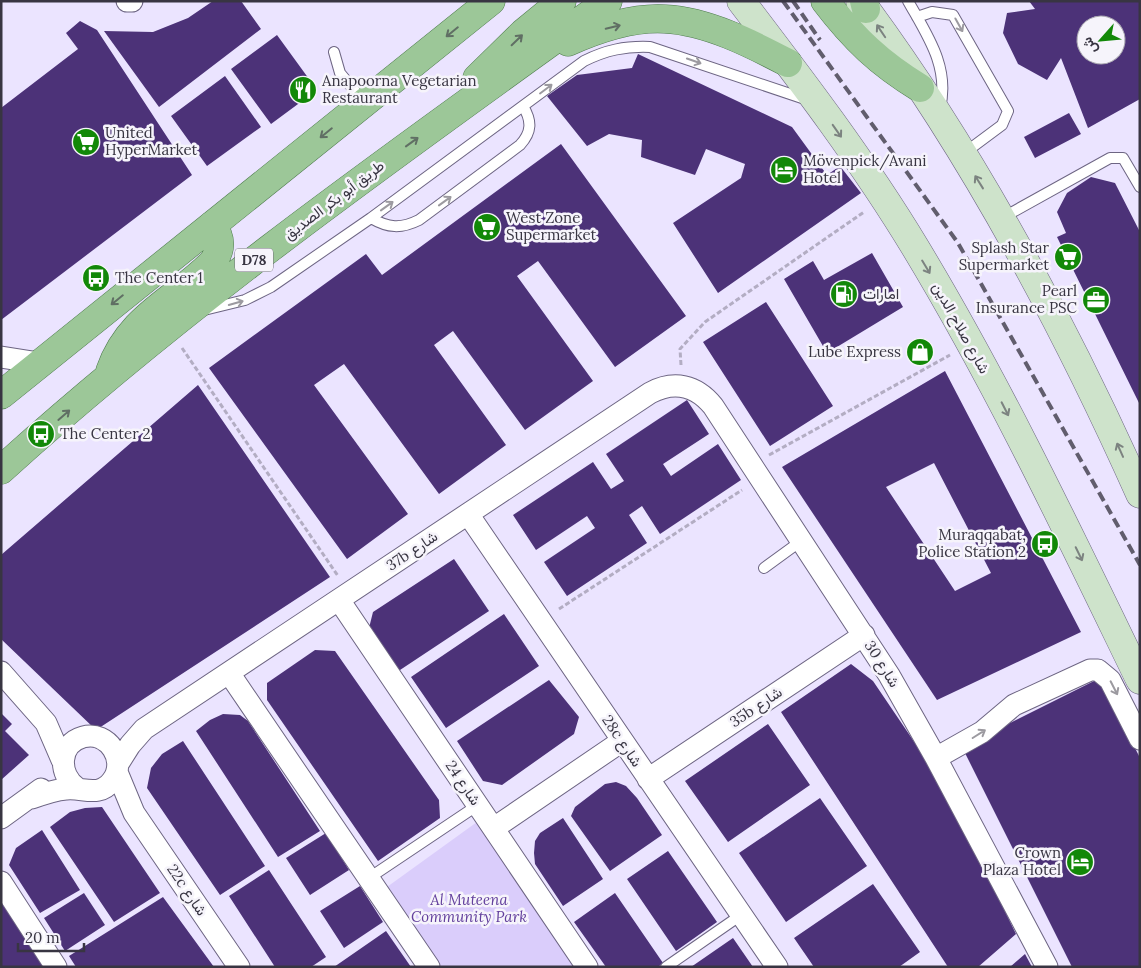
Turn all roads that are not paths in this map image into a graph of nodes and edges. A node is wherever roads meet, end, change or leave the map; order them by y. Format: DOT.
graph roads {
  1 [pos="127,1"];
  2 [pos="132,1"];
  3 [pos="490,1"];
  4 [pos="562,1"];
  5 [pos="608,1"];
  6 [pos="741,1"];
  7 [pos="825,1"];
  8 [pos="908,1"];
  9 [pos="863,4"];
  10 [pos="917,18"];
  11 [pos="334,52"];
  12 [pos="788,63"];
  13 [pos="519,65"];
  14 [pos="920,88"];
  15 [pos="364,103"];
  16 [pos="818,104"];
  17 [pos="523,106"];
  18 [pos="938,116"];
  19 [pos="435,126"];
  20 [pos="962,156"];
  21 [pos="1140,187"];
  22 [pos="371,218"];
  23 [pos="1001,219"];
  24 [pos="212,224"];
  25 [pos="178,320"];
  26 [pos="1,357"];
  27 [pos="39,364"];
  28 [pos="108,377"];
  29 [pos="683,385"];
  30 [pos="1,395"];
  31 [pos="1,470"];
  32 [pos="1140,494"];
  33 [pos="468,514"];
  34 [pos="801,541"];
  35 [pos="764,568"];
  36 [pos="344,596"];
  37 [pos="864,635"];
  38 [pos="1,672"];
  39 [pos="229,672"];
  40 [pos="1140,680"];
  41 [pos="38,712"];
  42 [pos="144,729"];
  43 [pos="92,737"];
  44 [pos="1140,739"];
  45 [pos="622,741"];
  46 [pos="936,758"];
  47 [pos="62,761"];
  48 [pos="118,768"];
  49 [pos="648,779"];
  50 [pos="85,790"];
  51 [pos="32,798"];
  52 [pos="478,805"];
  53 [pos="134,813"];
  54 [pos="1,818"];
  55 [pos="494,828"];
  56 [pos="369,878"];
  57 [pos="1,882"];
  58 [pos="742,915"];
  59 [pos="56,967"];
  60 [pos="239,967"];
  61 [pos="430,967"];
  62 [pos="587,967"];
  63 [pos="666,967"];
  64 [pos="777,967"];
  65 [pos="1047,967"];
  1 -- 2 [label="street"];
  3 -- 15 [label="main road, one-way"];
  19 -- 4 [label="main road, one-way"];
  5 -- 13 [label="main road, طريق أبو بكر الصديق / D78"];
  6 -- 12 [label="main road, شارع صلاح الدين"];
  7 -- 14 [label="main road"];
  8 -- 10 [label="lane"];
  14 -- 9 [label="main road, one-way"];
  10 -- 18 [label="lane"];
  10 -- 20 [label="lane, one-way"];
  11 -- 15 [label="lane"];
  13 -- 12 [label="main road, one-way"];
  12 -- 16 [label="main road, شارع صلاح الدين"];
  13 -- 19 [label="main road, طريق أبو بكر الصديق / D78"];
  14 -- 18 [label="main road"];
  15 -- 24 [label="main road, one-way"];
  17 -- 16 [label="lane, one-way"];
  16 -- 40 [label="main road, شارع صلاح الدين, one-way"];
  22 -- 17 [label="lane, one-way"];
  22 -- 17 [label="lane, one-way"];
  18 -- 20 [label="main road"];
  25 -- 19 [label="main road, طريق أبو بكر الصديق / D78, one-way"];
  23 -- 20 [label="main road, one-way"];
  21 -- 23 [label="lane"];
  25 -- 22 [label="lane, one-way"];
  32 -- 23 [label="main road, one-way"];
  24 -- 27 [label="main road, one-way"];
  24 -- 28 [label="main road"];
  25 -- 28 [label="main road, طريق أبو بكر الصديق / D78"];
  26 -- 27 [label="street"];
  27 -- 30 [label="main road"];
  31 -- 28 [label="main road, طريق أبو بكر الصديق / D78, one-way"];
  29 -- 33 [label="street, 37b شارع"];
  29 -- 34 [label="street, شارع 30"];
  33 -- 36 [label="street, 37b شارع"];
  33 -- 45 [label="street, 28c شارع"];
  34 -- 35 [label="lane"];
  34 -- 37 [label="street, شارع 30"];
  36 -- 39 [label="street, 37b شارع"];
  36 -- 52 [label="street, شارع 24"];
  37 -- 46 [label="street, شارع 30"];
  37 -- 49 [label="street, 35b شارع"];
  38 -- 41 [label="street"];
  39 -- 42 [label="street, 37b شارع"];
  39 -- 56 [label="street"];
  41 -- 43 [label="street"];
  41 -- 47 [label="street"];
  42 -- 43 [label="street, 37b شارع"];
  42 -- 48 [label="street, 37b شارع"];
  43 -- 47 [label="street"];
  43 -- 48 [label="street"];
  46 -- 44 [label="street, one-way"];
  45 -- 49 [label="street, 28c شارع"];
  45 -- 55 [label="street"];
  46 -- 65 [label="street, شارع 30"];
  47 -- 50 [label="street"];
  47 -- 51 [label="street"];
  48 -- 50 [label="street"];
  48 -- 53 [label="street, 22c شارع"];
  49 -- 58 [label="street, 28c شارع"];
  50 -- 51 [label="street"];
  50 -- 53 [label="street, 22c شارع"];
  51 -- 54 [label="street"];
  52 -- 55 [label="street, شارع 24"];
  52 -- 56 [label="lane"];
  53 -- 60 [label="street, 22c شارع"];
  55 -- 62 [label="street, شارع 24"];
  56 -- 61 [label="street"];
  57 -- 59 [label="street"];
  58 -- 63 [label="lane"];
  58 -- 64 [label="street, 28c شارع"];
}
